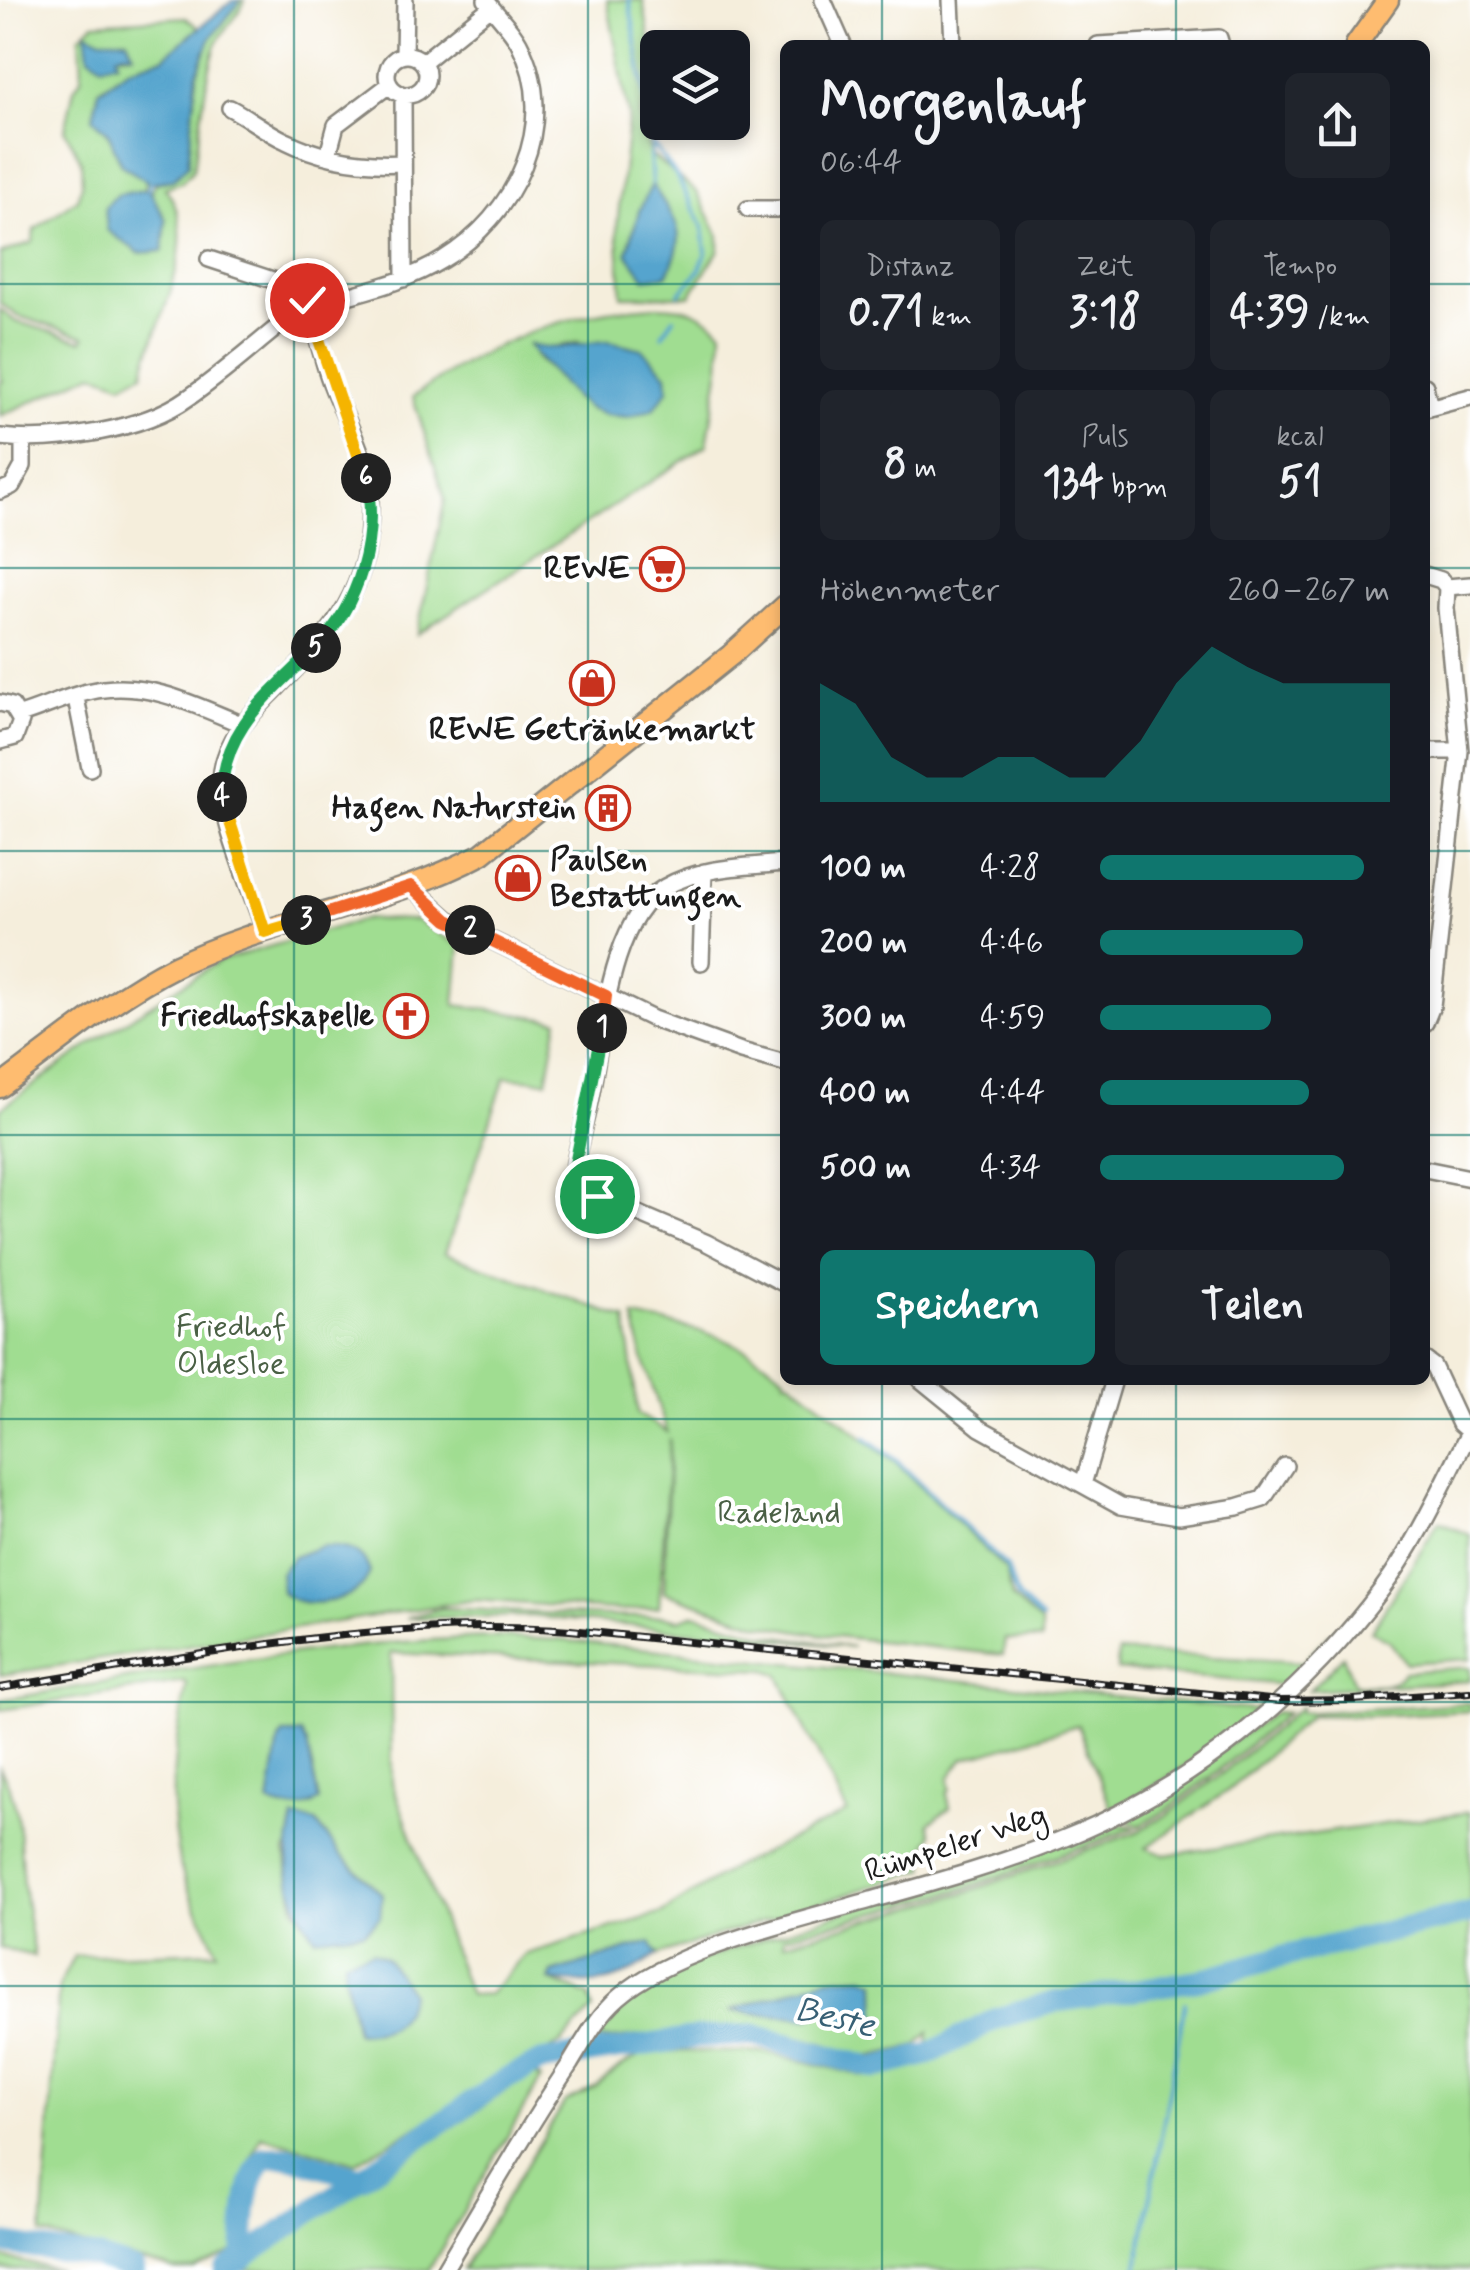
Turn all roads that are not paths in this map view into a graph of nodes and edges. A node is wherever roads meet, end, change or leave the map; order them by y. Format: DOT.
graph roads {
  1 [pos="405,0"];
  2 [pos="823,0"];
  3 [pos="951,0"];
  4 [pos="1388,0"];
  5 [pos="488,4"];
  6 [pos="841,40"];
  7 [pos="953,40"];
  8 [pos="1360,40"];
  9 [pos="404,55"];
  10 [pos="423,62"];
  11 [pos="390,85"];
  12 [pos="404,95"];
  13 [pos="230,108"];
  14 [pos="328,155"];
  15 [pos="403,163"];
  16 [pos="748,209"];
  17 [pos="780,209"];
  18 [pos="209,259"];
  19 [pos="404,279"];
  20 [pos="306,308"];
  21 [pos="1470,396"];
  22 [pos="1430,407"];
  23 [pos="0,437"];
  24 [pos="24,440"];
  25 [pos="0,491"];
  26 [pos="1430,577"];
  27 [pos="1470,585"];
  28 [pos="1447,587"];
  29 [pos="780,611"];
  30 [pos="76,698"];
  31 [pos="0,704"];
  32 [pos="20,715"];
  33 [pos="241,724"];
  34 [pos="0,741"];
  35 [pos="1430,751"];
  36 [pos="1460,752"];
  37 [pos="90,768"];
  38 [pos="780,864"];
  39 [pos="704,872"];
  40 [pos="411,886"];
  41 [pos="265,932"];
  42 [pos="701,962"];
  43 [pos="606,996"];
  44 [pos="1430,1011"];
  45 [pos="780,1063"];
  46 [pos="0,1087"];
  47 [pos="1430,1170"];
  48 [pos="1470,1178"];
  49 [pos="780,1281"];
  50 [pos="1430,1364"];
  51 [pos="927,1385"];
  52 [pos="1113,1385"];
  53 [pos="1470,1431"];
  54 [pos="1285,1466"];
  55 [pos="1084,1484"];
  56 [pos="444,2270"];
  1 -- 9 [label="street"];
  2 -- 6 [label="street"];
  3 -- 7 [label="street"];
  4 -- 8 [label="main road"];
  5 -- 10 [label="street"];
  5 -- 19 [label="street"];
  9 -- 10 [label="street"];
  9 -- 11 [label="street"];
  10 -- 12 [label="street"];
  11 -- 12 [label="street"];
  11 -- 14 [label="street"];
  12 -- 15 [label="street"];
  13 -- 14 [label="street"];
  14 -- 15 [label="street"];
  15 -- 19 [label="street"];
  16 -- 17 [label="street"];
  18 -- 20 [label="street"];
  19 -- 20 [label="street"];
  20 -- 24 [label="street"];
  20 -- 33 [label="street"];
  21 -- 22 [label="street"];
  23 -- 24 [label="street"];
  24 -- 25 [label="street"];
  26 -- 28 [label="street"];
  27 -- 28 [label="street"];
  28 -- 36 [label="street"];
  29 -- 40 [label="main road"];
  30 -- 32 [label="street"];
  30 -- 33 [label="street"];
  30 -- 37 [label="street"];
  31 -- 32 [label="street"];
  32 -- 34 [label="street"];
  33 -- 41 [label="street"];
  35 -- 36 [label="street"];
  36 -- 44 [label="street"];
  38 -- 39 [label="street"];
  39 -- 42 [label="street"];
  39 -- 43 [label="street"];
  40 -- 41 [label="main road"];
  40 -- 43 [label="street"];
  41 -- 46 [label="main road"];
  43 -- 45 [label="street"];
  43 -- 49 [label="street"];
  47 -- 48 [label="street"];
  50 -- 53 [label="street"];
  51 -- 55 [label="street"];
  52 -- 55 [label="street"];
  53 -- 56 [label="street, Rümpeler Weg"];
  54 -- 55 [label="street"];
}
